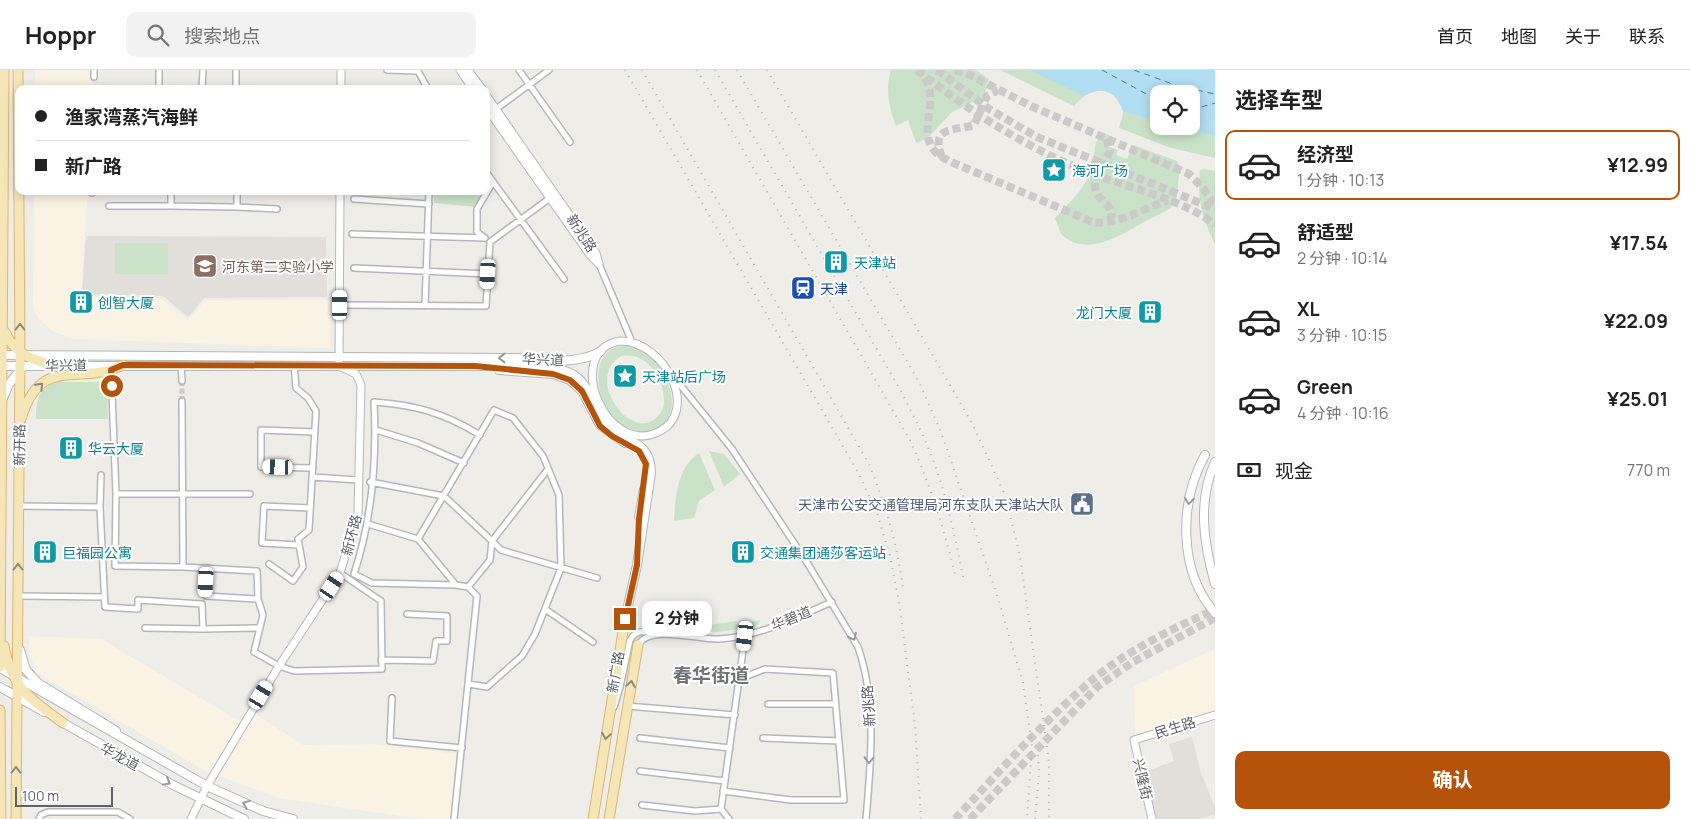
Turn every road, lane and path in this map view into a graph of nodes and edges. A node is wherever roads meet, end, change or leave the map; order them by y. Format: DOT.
graph roads {
  1 [pos="4,70"];
  2 [pos="18,70"];
  3 [pos="94,70"];
  4 [pos="160,70"];
  5 [pos="203,70"];
  6 [pos="236,70"];
  7 [pos="341,70"];
  8 [pos="387,70"];
  9 [pos="460,70"];
  10 [pos="468,70"];
  11 [pos="519,70"];
  12 [pos="549,70"];
  13 [pos="94,78"];
  14 [pos="529,84"];
  15 [pos="18,85"];
  16 [pos="160,85"];
  17 [pos="202,85"];
  18 [pos="236,85"];
  19 [pos="341,85"];
  20 [pos="426,85"];
  21 [pos="470,85"];
  22 [pos="479,85"];
  23 [pos="490,100"];
  24 [pos="496,108"];
  25 [pos="490,113"];
  26 [pos="570,142"];
  27 [pos="490,178"];
  28 [pos="493,182"];
  29 [pos="490,187"];
  30 [pos="20,195"];
  31 [pos="171,195"];
  32 [pos="237,195"];
  33 [pos="340,195"];
  34 [pos="429,195"];
  35 [pos="485,195"];
  36 [pos="550,198"];
  37 [pos="354,199"];
  38 [pos="429,204"];
  39 [pos="109,206"];
  40 [pos="171,206"];
  41 [pos="237,207"];
  42 [pos="277,209"];
  43 [pos="521,220"];
  44 [pos="352,234"];
  45 [pos="428,236"];
  46 [pos="484,238"];
  47 [pos="490,242"];
  48 [pos="599,264"];
  49 [pos="354,268"];
  50 [pos="426,271"];
  51 [pos="488,274"];
  52 [pos="564,279"];
  53 [pos="2,288"];
  54 [pos="340,305"];
  55 [pos="425,306"];
  56 [pos="4,327"];
  57 [pos="632,342"];
  58 [pos="601,352"];
  59 [pos="4,355"];
  60 [pos="24,356"];
  61 [pos="340,357"];
  62 [pos="55,361"];
  63 [pos="123,365"];
  64 [pos="181,365"];
  65 [pos="294,365"];
  66 [pos="4,366"];
  67 [pos="339,366"];
  68 [pos="475,366"];
  69 [pos="21,367"];
  70 [pos="111,368"];
  71 [pos="670,372"];
  72 [pos="182,381"];
  73 [pos="3,398"];
  74 [pos="182,401"];
  75 [pos="19,429"];
  76 [pos="376,430"];
  77 [pos="315,432"];
  78 [pos="480,435"];
  79 [pos="1205,455"];
  80 [pos="1215,462"];
  81 [pos="464,463"];
  82 [pos="651,466"];
  83 [pos="313,468"];
  84 [pos="548,469"];
  85 [pos="101,475"];
  86 [pos="312,477"];
  87 [pos="359,480"];
  88 [pos="371,482"];
  89 [pos="183,493"];
  90 [pos="116,494"];
  91 [pos="250,494"];
  92 [pos="444,496"];
  93 [pos="18,506"];
  94 [pos="100,507"];
  95 [pos="310,508"];
  96 [pos="368,524"];
  97 [pos="418,539"];
  98 [pos="492,541"];
  99 [pos="299,545"];
  100 [pos="639,548"];
  101 [pos="269,564"];
  102 [pos="183,567"];
  103 [pos="207,568"];
  104 [pos="561,568"];
  105 [pos="340,573"];
  106 [pos="597,578"];
  107 [pos="1215,584"];
  108 [pos="456,585"];
  109 [pos="468,587"];
  110 [pos="18,596"];
  111 [pos="104,597"];
  112 [pos="258,598"];
  113 [pos="832,602"];
  114 [pos="545,609"];
  115 [pos="1215,613"];
  116 [pos="407,614"];
  117 [pos="625,619"];
  118 [pos="146,628"];
  119 [pos="259,628"];
  120 [pos="0,629"];
  121 [pos="203,629"];
  122 [pos="18,634"];
  123 [pos="656,634"];
  124 [pos="745,636"];
  125 [pos="593,642"];
  126 [pos="638,645"];
  127 [pos="381,660"];
  128 [pos="279,666"];
  129 [pos="0,668"];
  130 [pos="739,679"];
  131 [pos="15,680"];
  132 [pos="469,684"];
  133 [pos="0,687"];
  134 [pos="16,697"];
  135 [pos="392,698"];
  136 [pos="768,704"];
  137 [pos="835,704"];
  138 [pos="627,706"];
  139 [pos="0,710"];
  140 [pos="735,715"];
  141 [pos="1215,715"];
  142 [pos="608,718"];
  143 [pos="63,724"];
  144 [pos="640,738"];
  145 [pos="763,738"];
  146 [pos="1134,740"];
  147 [pos="839,741"];
  148 [pos="129,743"];
  149 [pos="462,748"];
  150 [pos="730,748"];
  151 [pos="640,771"];
  152 [pos="725,781"];
  153 [pos="207,786"];
  154 [pos="723,791"];
  155 [pos="200,800"];
  156 [pos="642,805"];
  157 [pos="721,809"];
  158 [pos="1,819"];
  159 [pos="16,819"];
  160 [pos="39,819"];
  161 [pos="130,819"];
  162 [pos="191,819"];
  163 [pos="244,819"];
  164 [pos="293,819"];
  165 [pos="454,819"];
  166 [pos="593,819"];
  167 [pos="609,819"];
  168 [pos="729,819"];
  169 [pos="866,819"];
  170 [pos="1152,819"];
  1 -- 53 [label="main road, 新开路"];
  2 -- 15 [label="main road, 新开路"];
  3 -- 13 [label="street"];
  4 -- 16 [label="street"];
  5 -- 17 [label="street"];
  6 -- 18 [label="street"];
  7 -- 19 [label="street"];
  8 -- 20 [label="street"];
  9 -- 21 [label="street"];
  10 -- 22 [label="street"];
  11 -- 14 [label="street"];
  12 -- 14 [label="street"];
  14 -- 24 [label="street"];
  14 -- 26 [label="street"];
  23 -- 24 [label="street, 新兆路"];
  24 -- 48 [label="street, 新兆路"];
  25 -- 36 [label="street, 新兆路"];
  27 -- 28 [label="street"];
  28 -- 29 [label="street"];
  28 -- 43 [label="street"];
  60 -- 30 [label="main road, 新开路, one-way"];
  31 -- 40 [label="street"];
  32 -- 41 [label="street"];
  33 -- 54 [label="street"];
  34 -- 38 [label="street"];
  35 -- 46 [label="street"];
  36 -- 43 [label="street"];
  36 -- 48 [label="street, 新兆路"];
  37 -- 38 [label="street"];
  38 -- 45 [label="street"];
  39 -- 40 [label="street"];
  40 -- 41 [label="street"];
  41 -- 42 [label="street"];
  43 -- 47 [label="street"];
  43 -- 52 [label="street"];
  44 -- 45 [label="street"];
  45 -- 46 [label="street"];
  45 -- 50 [label="street"];
  46 -- 47 [label="street"];
  47 -- 51 [label="street"];
  48 -- 57 [label="street"];
  49 -- 50 [label="street"];
  50 -- 51 [label="street"];
  50 -- 55 [label="street"];
  51 -- 55 [label="street"];
  53 -- 56 [label="main road, 新开路"];
  54 -- 55 [label="street"];
  54 -- 61 [label="street"];
  56 -- 59 [label="main road, 新开路"];
  56 -- 60 [label="main road"];
  57 -- 58 [label="street"];
  57 -- 71 [label="street"];
  58 -- 61 [label="main road, 华兴道, one-way"];
  58 -- 71 [label="street"];
  59 -- 60 [label="main road"];
  59 -- 66 [label="main road, 新开路"];
  60 -- 62 [label="main road"];
  60 -- 69 [label="main road, 新开路"];
  60 -- 69 [label="main road"];
  61 -- 62 [label="main road, 华兴道"];
  61 -- 67 [label="street"];
  62 -- 69 [label="main road, 华兴道"];
  62 -- 70 [label="main road, 华兴道"];
  63 -- 64 [label="main road, 华兴道"];
  63 -- 70 [label="main road"];
  64 -- 65 [label="main road, 华兴道"];
  64 -- 72 [label="street"];
  65 -- 67 [label="main road, 华兴道"];
  65 -- 77 [label="street"];
  66 -- 69 [label="main road, 华兴道"];
  66 -- 73 [label="main road, 新开路"];
  67 -- 68 [label="main road, 华兴道"];
  67 -- 87 [label="street, 新环路"];
  68 -- 82 [label="main road, 华兴道"];
  68 -- 100 [label="main road"];
  69 -- 73 [label="main road"];
  69 -- 75 [label="main road, 新开路"];
  75 -- 70 [label="main road, one-way"];
  70 -- 90 [label="street"];
  71 -- 113 [label="street, 新兆路"];
  73 -- 120 [label="main road, 新开路"];
  74 -- 89 [label="street"];
  75 -- 93 [label="main road, 新开路"];
  76 -- 78 [label="street"];
  76 -- 81 [label="street"];
  76 -- 88 [label="street"];
  77 -- 83 [label="street"];
  77 -- 83 [label="street"];
  78 -- 81 [label="street"];
  78 -- 84 [label="street"];
  79 -- 115 [label="main road, one-way"];
  80 -- 107 [label="main road"];
  81 -- 92 [label="street"];
  82 -- 100 [label="main road, 新广路"];
  83 -- 86 [label="street"];
  84 -- 98 [label="street"];
  84 -- 104 [label="street"];
  85 -- 94 [label="street"];
  86 -- 87 [label="street"];
  86 -- 95 [label="street"];
  87 -- 105 [label="street, 新环路"];
  88 -- 92 [label="street"];
  88 -- 96 [label="street"];
  89 -- 90 [label="street"];
  89 -- 91 [label="street"];
  89 -- 102 [label="street"];
  90 -- 102 [label="street"];
  92 -- 97 [label="street"];
  92 -- 98 [label="street"];
  93 -- 94 [label="street"];
  110 -- 93 [label="main road, 新开路, one-way"];
  94 -- 111 [label="street"];
  95 -- 99 [label="street"];
  95 -- 99 [label="street"];
  96 -- 97 [label="street"];
  96 -- 108 [label="street"];
  97 -- 108 [label="street"];
  98 -- 104 [label="street"];
  98 -- 109 [label="street"];
  99 -- 101 [label="street"];
  100 -- 117 [label="main road, 新广路"];
  102 -- 103 [label="street"];
  103 -- 112 [label="street"];
  103 -- 112 [label="street"];
  104 -- 106 [label="street"];
  104 -- 114 [label="street"];
  105 -- 127 [label="street"];
  105 -- 128 [label="street, 新环路"];
  108 -- 109 [label="street"];
  109 -- 132 [label="street"];
  110 -- 111 [label="street"];
  110 -- 122 [label="main road, 新开路"];
  111 -- 121 [label="street"];
  112 -- 128 [label="street"];
  113 -- 124 [label="street, 华碧道"];
  113 -- 169 [label="street, 新兆路, one-way"];
  114 -- 125 [label="street"];
  114 -- 132 [label="street"];
  116 -- 127 [label="street"];
  117 -- 142 [label="main road, 新广路"];
  118 -- 121 [label="street"];
  119 -- 121 [label="street"];
  120 -- 129 [label="main road, 新开路"];
  120 -- 131 [label="main road"];
  122 -- 131 [label="main road, 新开路"];
  122 -- 148 [label="main road"];
  123 -- 124 [label="street, 华碧道"];
  123 -- 126 [label="street"];
  123 -- 142 [label="street, 华碧道"];
  124 -- 130 [label="street"];
  138 -- 126 [label="main road, 新广路, one-way"];
  127 -- 128 [label="street"];
  128 -- 153 [label="street, 新环路"];
  129 -- 131 [label="main road"];
  130 -- 137 [label="street"];
  130 -- 140 [label="street"];
  131 -- 134 [label="main road, 新开路"];
  131 -- 143 [label="main road"];
  131 -- 148 [label="main road"];
  132 -- 149 [label="street"];
  133 -- 134 [label="main road, 华龙道"];
  134 -- 143 [label="main road, 华龙道"];
  159 -- 134 [label="main road, 新开路, one-way"];
  135 -- 149 [label="street"];
  136 -- 137 [label="street"];
  137 -- 147 [label="street"];
  138 -- 140 [label="street"];
  138 -- 167 [label="main road, 新广路"];
  139 -- 158 [label="main road"];
  140 -- 150 [label="street"];
  141 -- 146 [label="street, 民生路"];
  142 -- 166 [label="main road, 新广路, one-way"];
  143 -- 155 [label="main road, 华龙道, one-way"];
  144 -- 150 [label="street"];
  145 -- 147 [label="street"];
  146 -- 170 [label="street, 兴隆街"];
  147 -- 154 [label="street"];
  148 -- 153 [label="main road"];
  149 -- 165 [label="street"];
  150 -- 152 [label="street"];
  151 -- 152 [label="street"];
  152 -- 154 [label="street"];
  153 -- 155 [label="street, 新环路"];
  164 -- 153 [label="main road, one-way"];
  154 -- 157 [label="street"];
  155 -- 162 [label="street, 新环路"];
  155 -- 163 [label="main road, 华龙道"];
  156 -- 157 [label="street"];
  157 -- 168 [label="street"];
  160 -- 161 [label="street"];
}
